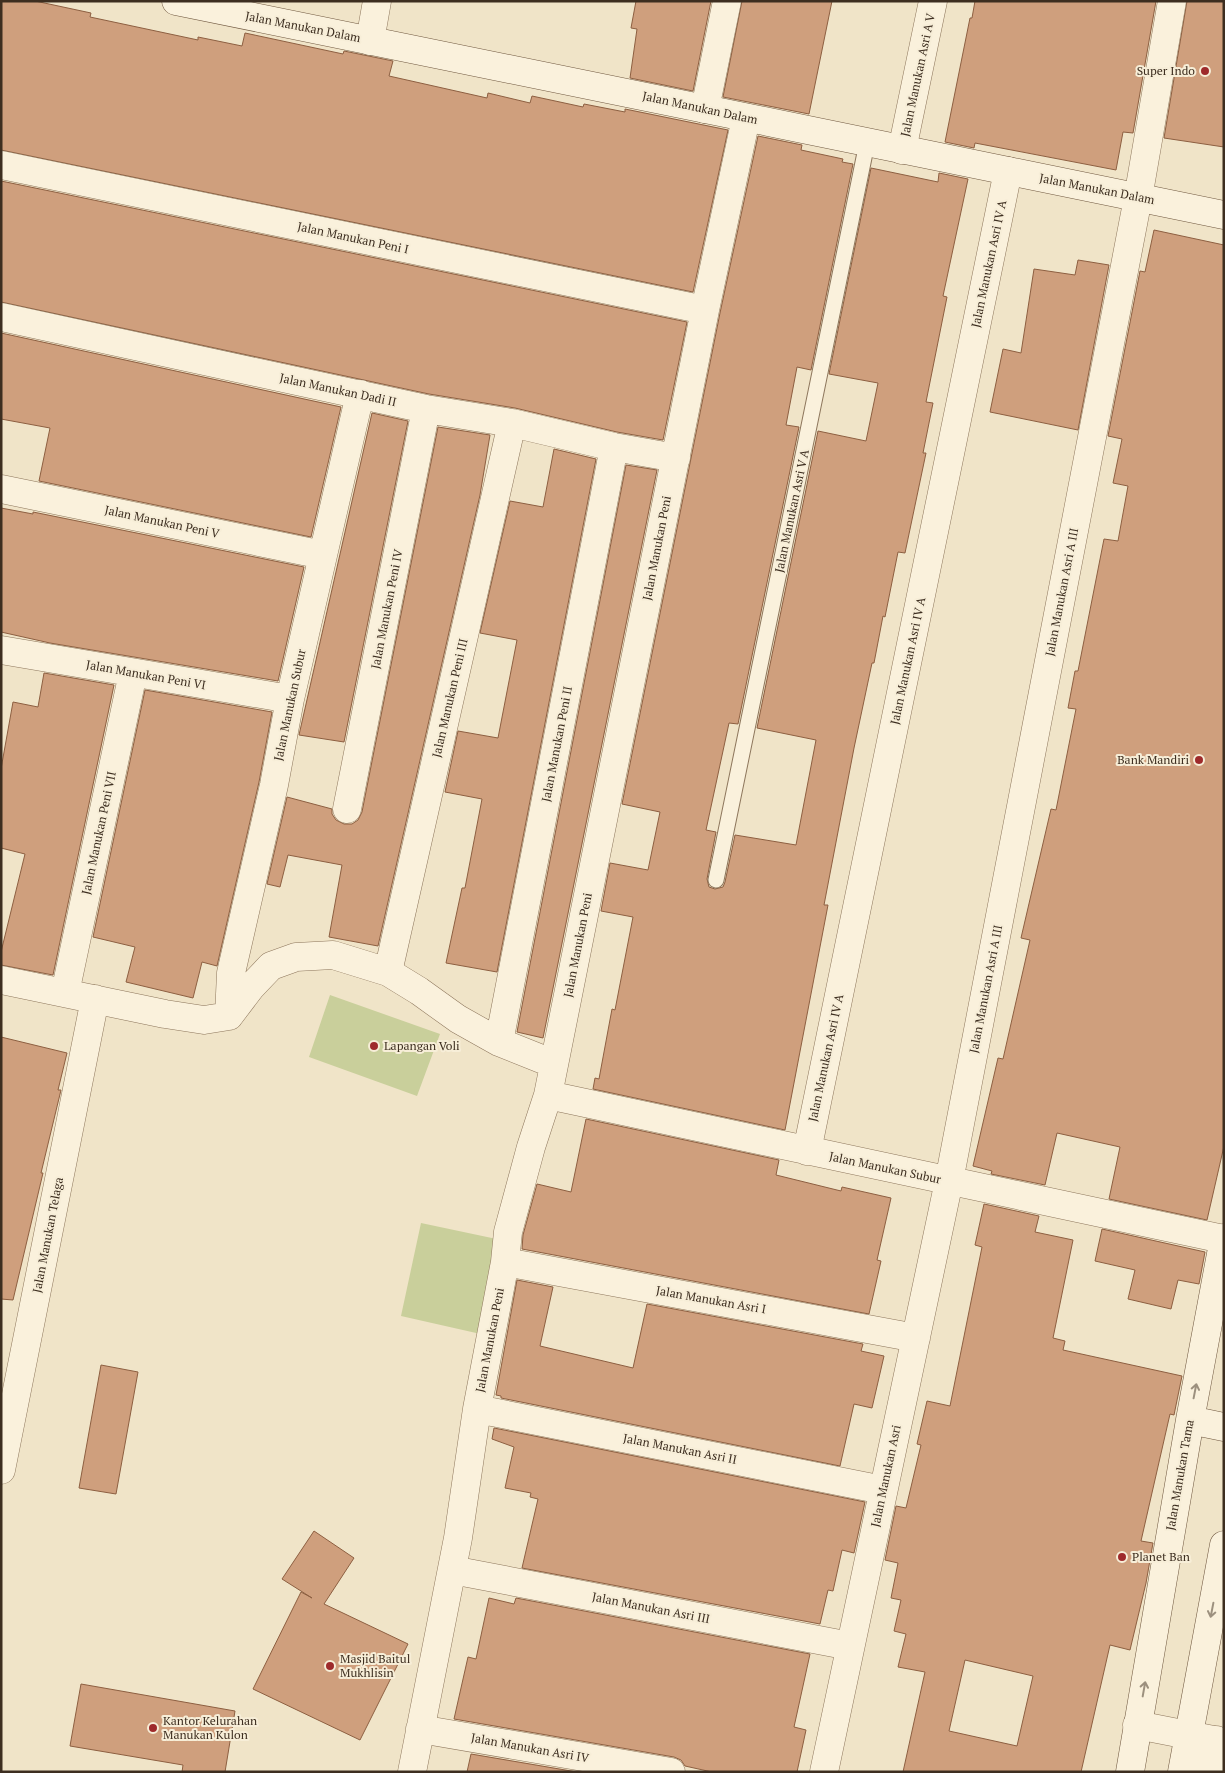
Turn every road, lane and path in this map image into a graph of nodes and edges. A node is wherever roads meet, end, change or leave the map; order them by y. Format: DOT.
graph roads {
  1 [pos="176,1"];
  2 [pos="377,1"];
  3 [pos="727,1"];
  4 [pos="933,1"];
  5 [pos="1172,1"];
  6 [pos="370,41"];
  7 [pos="705,109"];
  8 [pos="746,118"];
  9 [pos="868,143"];
  10 [pos="902,150"];
  11 [pos="1,166"];
  12 [pos="1008,171"];
  13 [pos="1138,198"];
  14 [pos="1224,215"];
  15 [pos="705,310"];
  16 [pos="1,316"];
  17 [pos="360,394"];
  18 [pos="426,409"];
  19 [pos="512,423"];
  20 [pos="614,447"];
  21 [pos="676,458"];
  22 [pos="1,489"];
  23 [pos="323,555"];
  24 [pos="1,650"];
  25 [pos="133,673"];
  26 [pos="290,700"];
  27 [pos="347,809"];
  28 [pos="716,880"];
  29 [pos="388,972"];
  30 [pos="1,980"];
  31 [pos="65,993"];
  32 [pos="95,999"];
  33 [pos="229,1016"];
  34 [pos="499,1042"];
  35 [pos="554,1064"];
  36 [pos="548,1095"];
  37 [pos="807,1151"];
  38 [pos="949,1181"];
  39 [pos="1224,1238"];
  40 [pos="505,1262"];
  41 [pos="916,1338"];
  42 [pos="477,1409"];
  43 [pos="1190,1420"];
  44 [pos="1224,1426"];
  45 [pos="2,1464"];
  46 [pos="883,1490"];
  47 [pos="1224,1545"];
  48 [pos="452,1570"];
  49 [pos="850,1646"];
  50 [pos="1137,1726"];
  51 [pos="420,1729"];
  52 [pos="1188,1736"];
  53 [pos="1220,1741"];
  54 [pos="412,1772"];
  55 [pos="670,1772"];
  56 [pos="824,1772"];
  57 [pos="1130,1772"];
  58 [pos="1182,1772"];
  59 [pos="1210,1772"];
  1 -- 6 [label="street, Jalan Manukan Dalam"];
  2 -- 6 [label="street"];
  3 -- 7 [label="street"];
  4 -- 10 [label="street, Jalan Manukan Asri A V"];
  5 -- 13 [label="street, Jalan Manukan Asri A III"];
  6 -- 7 [label="street, Jalan Manukan Dalam"];
  7 -- 8 [label="street, Jalan Manukan Dalam"];
  8 -- 9 [label="street, Jalan Manukan Dalam"];
  8 -- 15 [label="street, Jalan Manukan Peni"];
  9 -- 10 [label="street, Jalan Manukan Dalam"];
  9 -- 28 [label="lane, Jalan Manukan Asri V A"];
  10 -- 12 [label="street, Jalan Manukan Dalam"];
  11 -- 15 [label="street, Jalan Manukan Peni I"];
  12 -- 13 [label="street, Jalan Manukan Dalam"];
  12 -- 37 [label="street, Jalan Manukan Asri IV A"];
  13 -- 14 [label="street, Jalan Manukan Dalam"];
  13 -- 38 [label="street, Jalan Manukan Asri A III"];
  15 -- 21 [label="street, Jalan Manukan Peni"];
  16 -- 17 [label="street, Jalan Manukan Dadi II"];
  17 -- 18 [label="street, Jalan Manukan Dadi II"];
  17 -- 23 [label="street, Jalan Manukan Subur"];
  18 -- 19 [label="street, Jalan Manukan Dadi II"];
  18 -- 27 [label="street, Jalan Manukan Peni IV"];
  19 -- 20 [label="street, Jalan Manukan Dadi II"];
  19 -- 29 [label="street, Jalan Manukan Peni III"];
  20 -- 21 [label="street, Jalan Manukan Dadi II"];
  20 -- 34 [label="street, Jalan Manukan Peni II"];
  21 -- 35 [label="street, Jalan Manukan Peni"];
  22 -- 23 [label="street, Jalan Manukan Peni V"];
  23 -- 26 [label="street, Jalan Manukan Subur"];
  24 -- 25 [label="street, Jalan Manukan Peni VI"];
  25 -- 26 [label="street, Jalan Manukan Peni VI"];
  25 -- 31 [label="street, Jalan Manukan Peni VII"];
  26 -- 33 [label="street, Jalan Manukan Subur"];
  29 -- 33 [label="street"];
  29 -- 34 [label="street"];
  30 -- 31 [label="street"];
  31 -- 32 [label="street"];
  32 -- 33 [label="street"];
  32 -- 45 [label="street, Jalan Manukan Telaga"];
  34 -- 35 [label="street"];
  35 -- 36 [label="street, Jalan Manukan Peni"];
  36 -- 37 [label="street, Jalan Manukan Subur"];
  36 -- 40 [label="street, Jalan Manukan Peni"];
  37 -- 38 [label="street, Jalan Manukan Subur"];
  38 -- 39 [label="street, Jalan Manukan Subur"];
  38 -- 41 [label="street, Jalan Manukan Asri"];
  43 -- 39 [label="street, Jalan Manukan Tama, one-way"];
  40 -- 41 [label="street, Jalan Manukan Asri I"];
  40 -- 42 [label="street, Jalan Manukan Peni"];
  41 -- 46 [label="street, Jalan Manukan Asri"];
  42 -- 46 [label="street, Jalan Manukan Asri II"];
  42 -- 48 [label="street, Jalan Manukan Peni"];
  43 -- 44 [label="street"];
  50 -- 43 [label="street, Jalan Manukan Tama, one-way"];
  46 -- 49 [label="street, Jalan Manukan Asri"];
  47 -- 52 [label="street, one-way"];
  48 -- 49 [label="street, Jalan Manukan Asri III"];
  48 -- 51 [label="street, Jalan Manukan Peni"];
  49 -- 56 [label="street, Jalan Manukan Asri"];
  50 -- 52 [label="street"];
  50 -- 57 [label="street, Jalan Manukan Tama"];
  51 -- 54 [label="street, Jalan Manukan Peni"];
  51 -- 55 [label="street, Jalan Manukan Asri IV"];
  52 -- 53 [label="street"];
  52 -- 58 [label="street"];
  53 -- 59 [label="street"];
}
